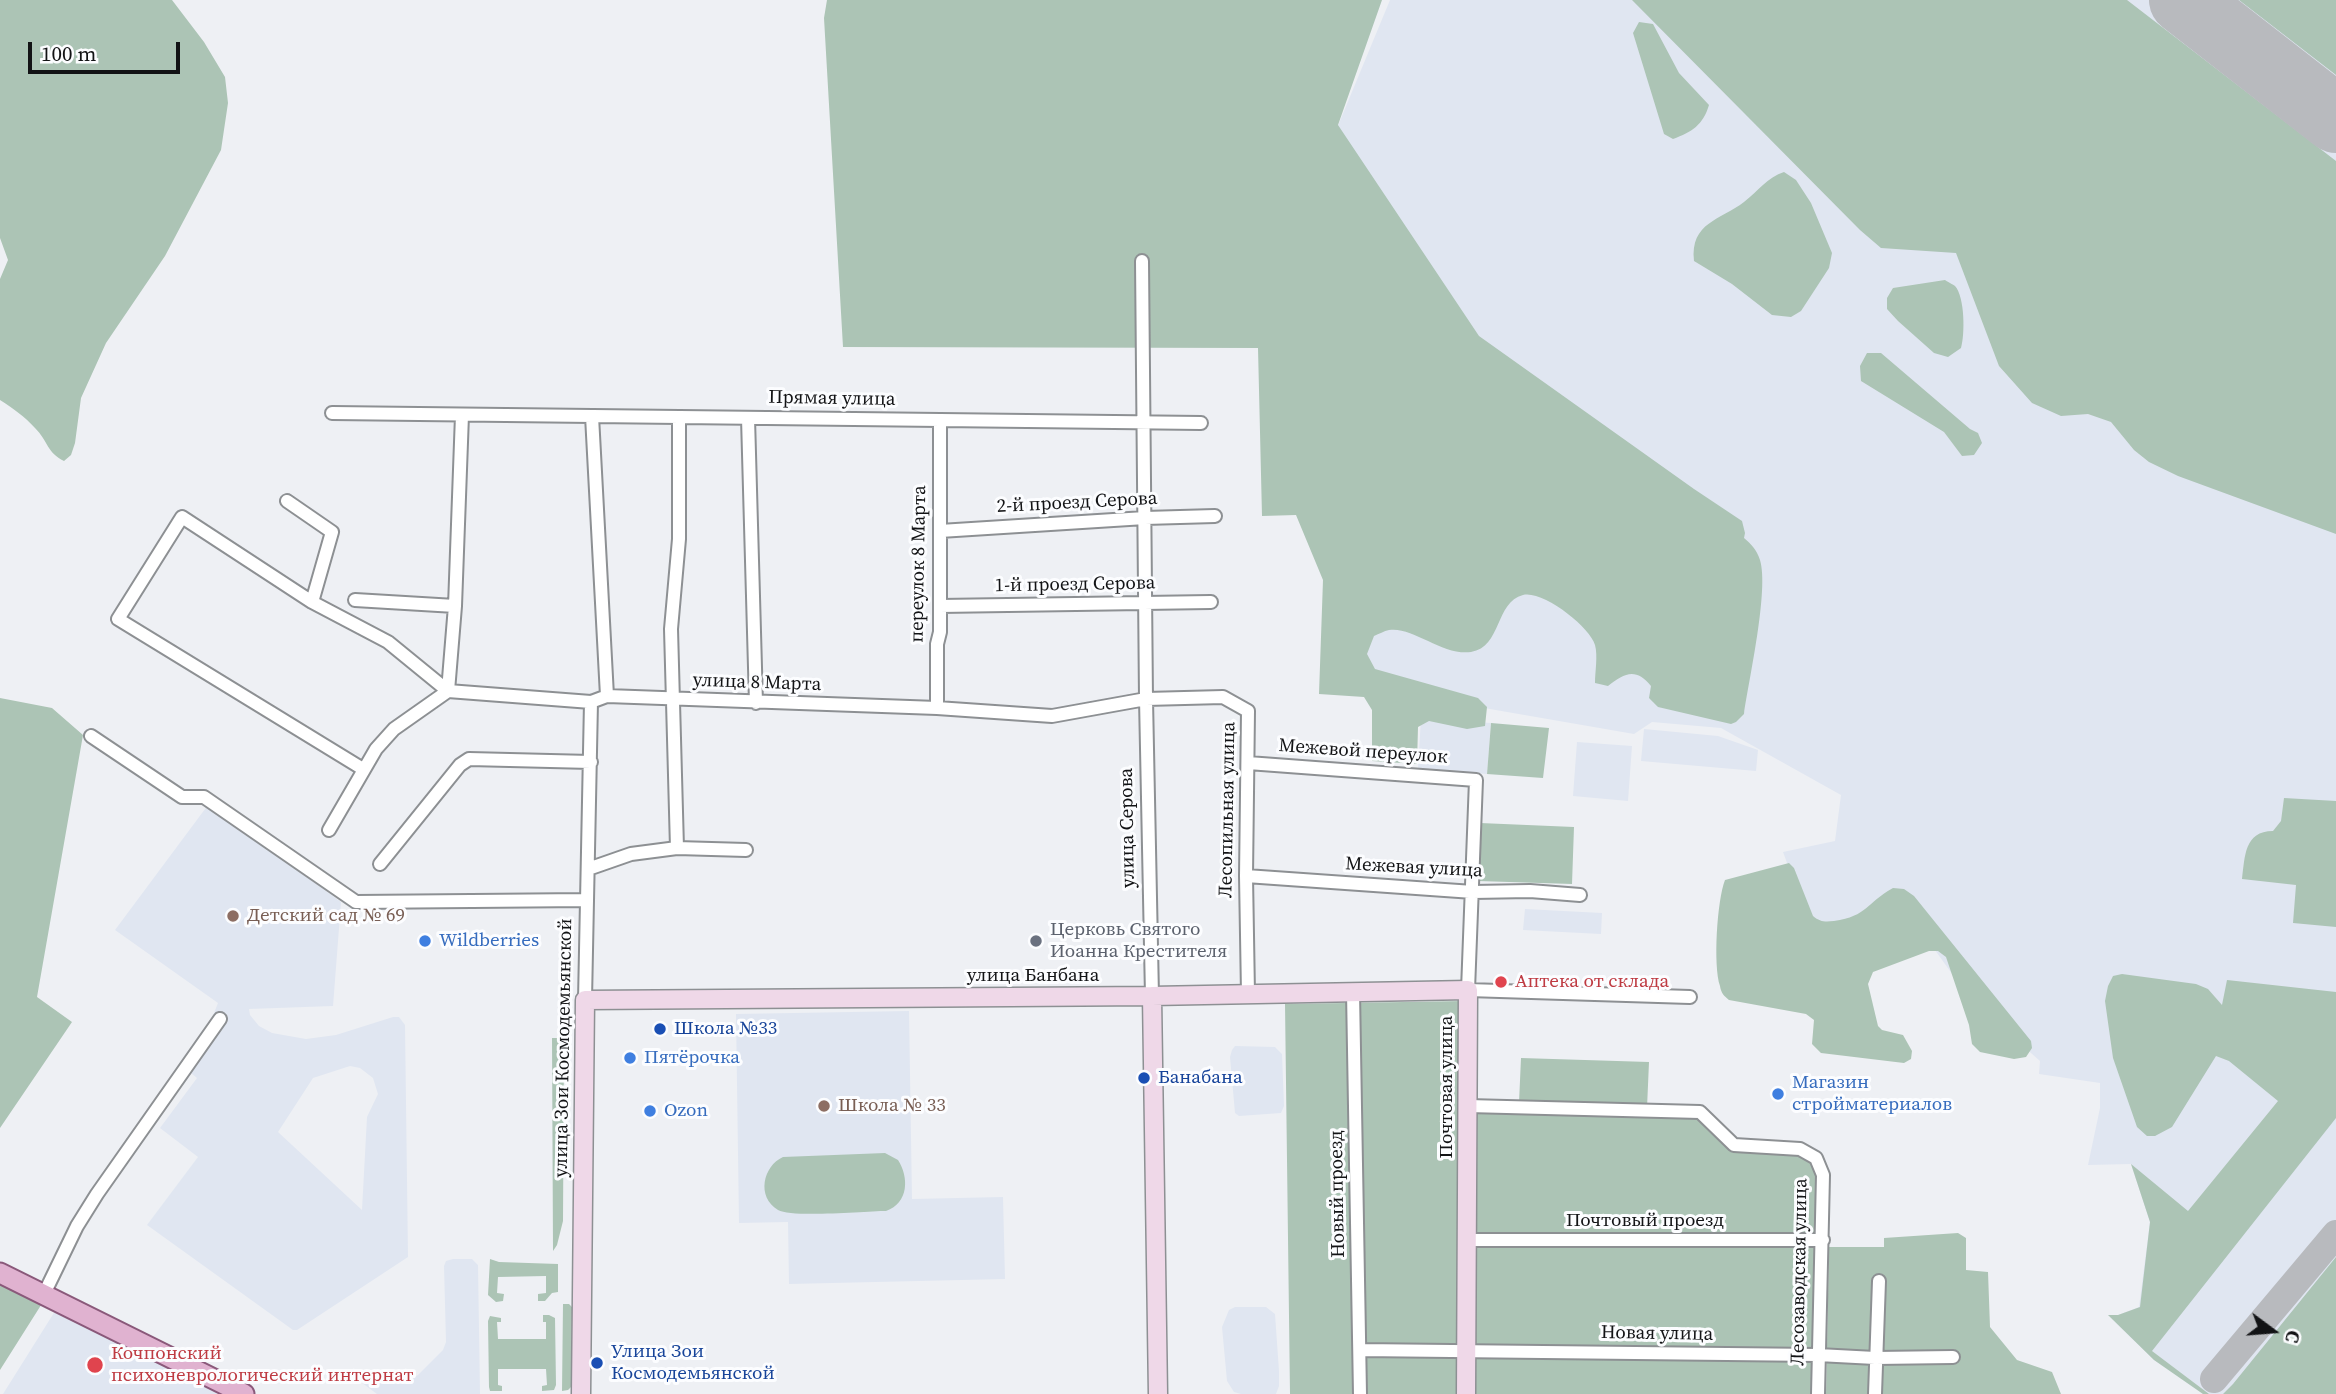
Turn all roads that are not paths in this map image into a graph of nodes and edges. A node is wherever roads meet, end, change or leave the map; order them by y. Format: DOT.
graph roads {
  1 [pos="1142,261"];
  2 [pos="332,413"];
  3 [pos="462,415"];
  4 [pos="592,416"];
  5 [pos="679,417"];
  6 [pos="748,418"];
  7 [pos="940,420"];
  8 [pos="1144,422"];
  9 [pos="1201,422"];
  10 [pos="287,501"];
  11 [pos="1215,516"];
  12 [pos="1145,518"];
  13 [pos="940,531"];
  14 [pos="355,600"];
  15 [pos="312,601"];
  16 [pos="1210,602"];
  17 [pos="1147,603"];
  18 [pos="455,606"];
  19 [pos="940,606"];
  20 [pos="448,691"];
  21 [pos="607,696"];
  22 [pos="673,699"];
  23 [pos="1146,699"];
  24 [pos="591,702"];
  25 [pos="756,703"];
  26 [pos="937,708"];
  27 [pos="1248,710"];
  28 [pos="91,736"];
  29 [pos="591,762"];
  30 [pos="1248,763"];
  31 [pos="363,769"];
  32 [pos="1476,780"];
  33 [pos="329,830"];
  34 [pos="677,848"];
  35 [pos="746,850"];
  36 [pos="380,864"];
  37 [pos="588,869"];
  38 [pos="1246,876"];
  39 [pos="1473,892"];
  40 [pos="1580,895"];
  41 [pos="587,900"];
  42 [pos="1468,990"];
  43 [pos="1353,992"];
  44 [pos="1248,994"];
  45 [pos="1152,996"];
  46 [pos="1690,998"];
  47 [pos="585,1000"];
  48 [pos="220,1019"];
  49 [pos="1468,1106"];
  50 [pos="1467,1240"];
  51 [pos="1823,1240"];
  52 [pos="0,1273"];
  53 [pos="1879,1281"];
  54 [pos="44,1294"];
  55 [pos="1360,1350"];
  56 [pos="1467,1350"];
  57 [pos="1818,1355"];
  58 [pos="1953,1357"];
  59 [pos="1875,1358"];
  60 [pos="244,1394"];
  61 [pos="581,1394"];
  62 [pos="1158,1394"];
  63 [pos="1360,1394"];
  64 [pos="1466,1394"];
  65 [pos="1818,1394"];
  66 [pos="1875,1394"];
  1 -- 8 [label="street, улица Серова"];
  2 -- 3 [label="street, Прямая улица"];
  3 -- 4 [label="street, Прямая улица"];
  3 -- 18 [label="street"];
  4 -- 5 [label="street, Прямая улица"];
  4 -- 21 [label="street"];
  5 -- 6 [label="street, Прямая улица"];
  5 -- 22 [label="street"];
  6 -- 7 [label="street, Прямая улица"];
  6 -- 25 [label="street"];
  7 -- 8 [label="street, Прямая улица"];
  7 -- 13 [label="street, переулок 8 Марта"];
  8 -- 9 [label="street, Прямая улица"];
  8 -- 12 [label="street, улица Серова"];
  10 -- 15 [label="street"];
  11 -- 12 [label="street, 2-й проезд Серова"];
  12 -- 13 [label="street, 2-й проезд Серова"];
  12 -- 17 [label="street, улица Серова"];
  13 -- 19 [label="street, переулок 8 Марта"];
  14 -- 18 [label="street"];
  15 -- 20 [label="street"];
  15 -- 31 [label="street"];
  16 -- 17 [label="street, 1-й проезд Серова"];
  17 -- 19 [label="street, 1-й проезд Серова"];
  17 -- 23 [label="street, улица Серова"];
  18 -- 20 [label="street"];
  19 -- 26 [label="street, переулок 8 Марта"];
  20 -- 24 [label="street, улица 8 Марта"];
  20 -- 31 [label="street"];
  21 -- 22 [label="street, улица 8 Марта"];
  21 -- 24 [label="street, улица 8 Марта"];
  22 -- 25 [label="street, улица 8 Марта"];
  22 -- 34 [label="street"];
  23 -- 26 [label="street, улица 8 Марта"];
  23 -- 27 [label="street, улица 8 Марта"];
  23 -- 45 [label="street, улица Серова"];
  24 -- 29 [label="street, улица Зои Космодемьянской"];
  25 -- 26 [label="street, улица 8 Марта"];
  27 -- 30 [label="street, Лесопильная улица"];
  28 -- 41 [label="street"];
  29 -- 36 [label="street"];
  29 -- 37 [label="street, улица Зои Космодемьянской"];
  30 -- 32 [label="street, Межевой переулок"];
  30 -- 38 [label="street, Лесопильная улица"];
  31 -- 33 [label="street"];
  32 -- 39 [label="street, Почтовая улица"];
  34 -- 35 [label="street"];
  34 -- 37 [label="street"];
  37 -- 41 [label="street, улица Зои Космодемьянской"];
  38 -- 39 [label="street, Межевая улица"];
  38 -- 44 [label="street, Лесопильная улица"];
  39 -- 40 [label="street, Межевая улица"];
  39 -- 42 [label="street, Почтовая улица"];
  41 -- 47 [label="street, улица Зои Космодемьянской"];
  42 -- 43 [label="street, улица Банбана"];
  42 -- 46 [label="street, улица Банбана"];
  42 -- 49 [label="street, Почтовая улица"];
  43 -- 44 [label="street, улица Банбана"];
  43 -- 55 [label="street, Новый проезд"];
  44 -- 45 [label="street, улица Банбана"];
  45 -- 47 [label="street, улица Банбана"];
  45 -- 62 [label="street, улица Серова"];
  47 -- 61 [label="street, улица Зои Космодемьянской"];
  48 -- 54 [label="street"];
  49 -- 50 [label="street, Почтовая улица"];
  49 -- 51 [label="street, Лесозаводская улица"];
  50 -- 51 [label="street, Почтовый проезд"];
  50 -- 56 [label="street, Почтовая улица"];
  51 -- 57 [label="street, Лесозаводская улица"];
  52 -- 54 [label="main road"];
  53 -- 59 [label="street"];
  54 -- 60 [label="main road"];
  55 -- 56 [label="street, Новая улица"];
  55 -- 63 [label="street, Новый проезд"];
  56 -- 57 [label="street, Новая улица"];
  56 -- 64 [label="street, Почтовая улица"];
  57 -- 59 [label="street, Новая улица"];
  57 -- 65 [label="street, Лесозаводская улица"];
  58 -- 59 [label="street, Новая улица"];
  59 -- 66 [label="street"];
}
